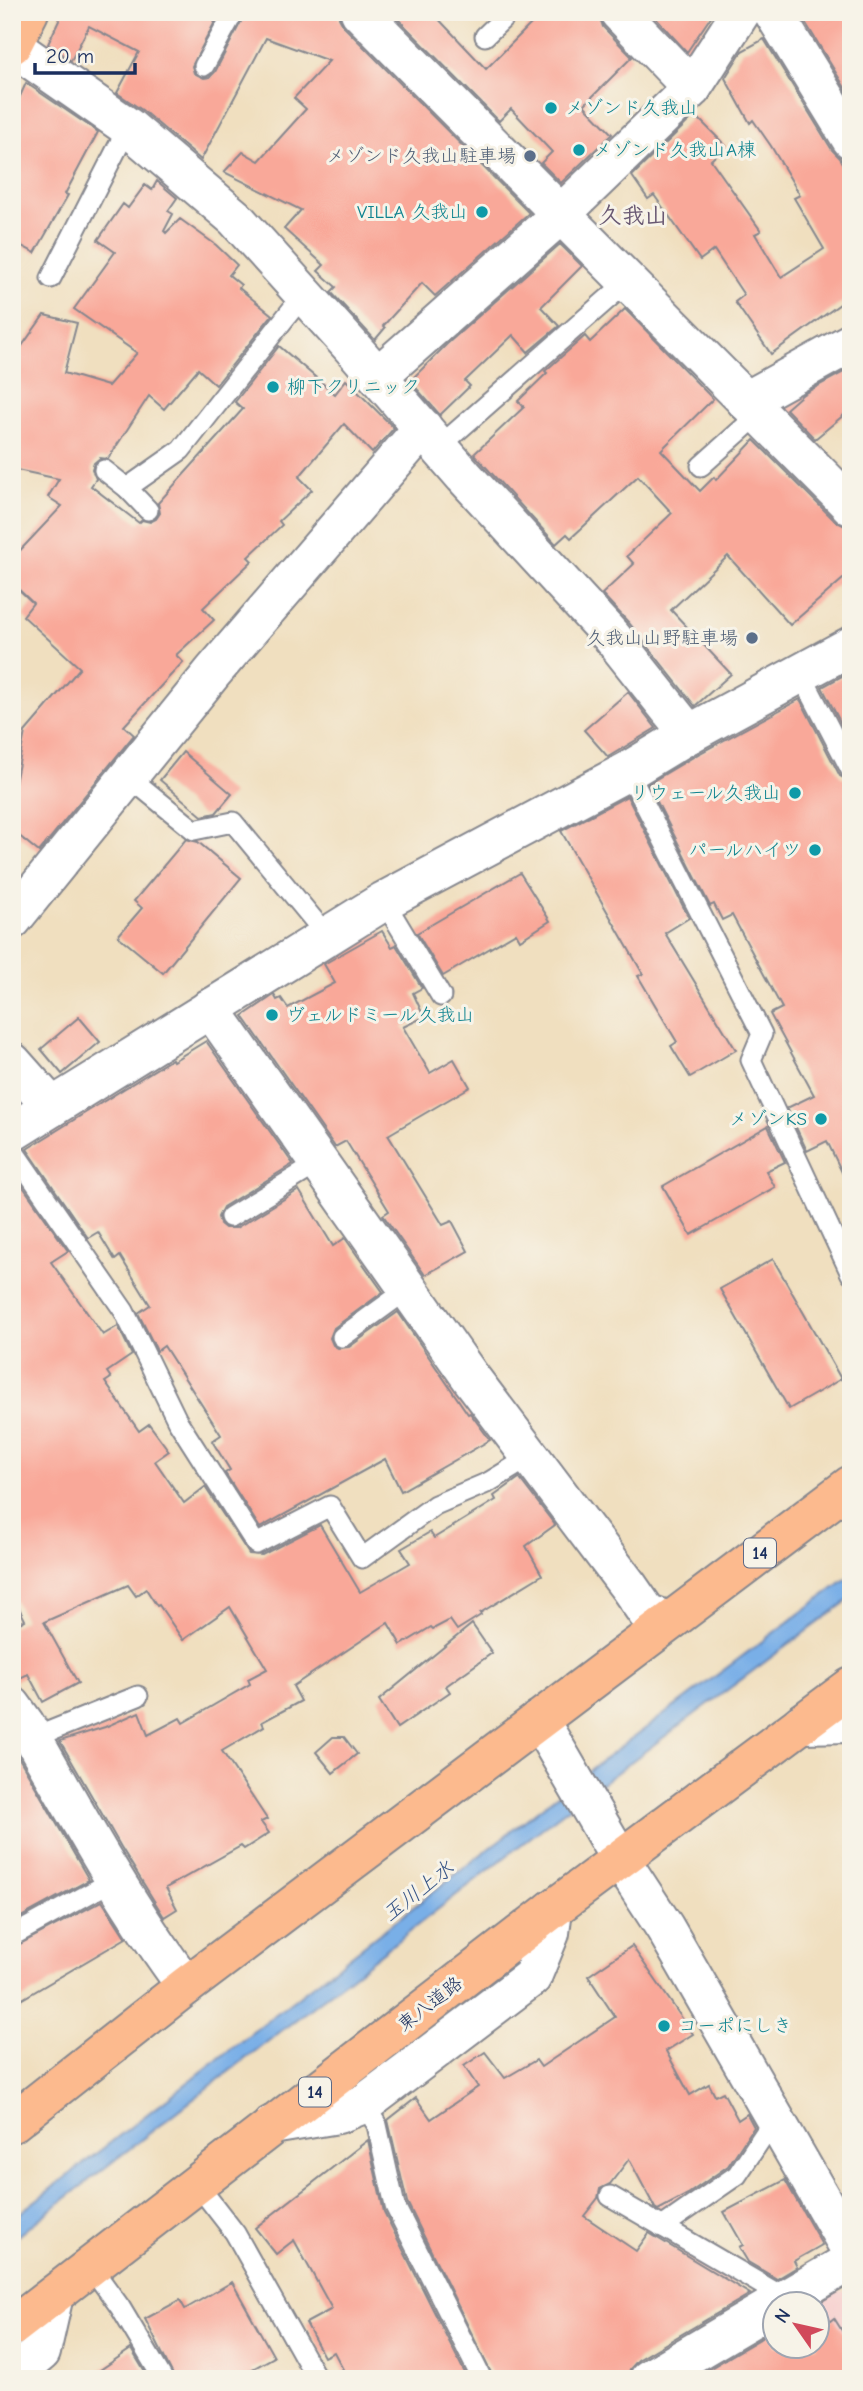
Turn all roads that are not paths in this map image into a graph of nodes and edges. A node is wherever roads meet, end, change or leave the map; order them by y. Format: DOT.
graph roads {
  1 [pos="29,12"];
  2 [pos="234,12"];
  3 [pos="359,12"];
  4 [pos="510,12"];
  5 [pos="619,12"];
  6 [pos="741,12"];
  7 [pos="773,12"];
  8 [pos="485,36"];
  9 [pos="12,46"];
  10 [pos="204,66"];
  11 [pos="692,88"];
  12 [pos="128,127"];
  13 [pos="851,139"];
  14 [pos="560,215"];
  15 [pos="51,278"];
  16 [pos="627,282"];
  17 [pos="304,294"];
  18 [pos="851,344"];
  19 [pos="378,376"];
  20 [pos="752,407"];
  21 [pos="431,438"];
  22 [pos="701,466"];
  23 [pos="104,470"];
  24 [pos="127,488"];
  25 [pos="851,506"];
  26 [pos="148,510"];
  27 [pos="851,646"];
  28 [pos="800,672"];
  29 [pos="690,734"];
  30 [pos="851,770"];
  31 [pos="628,771"];
  32 [pos="129,777"];
  33 [pos="384,901"];
  34 [pos="12,920"];
  35 [pos="327,936"];
  36 [pos="441,996"];
  37 [pos="210,1008"];
  38 [pos="12,1062"];
  39 [pos="52,1107"];
  40 [pos="12,1132"];
  41 [pos="12,1149"];
  42 [pos="320,1163"];
  43 [pos="230,1217"];
  44 [pos="851,1273"];
  45 [pos="408,1289"];
  46 [pos="342,1337"];
  47 [pos="530,1457"];
  48 [pos="851,1485"];
  49 [pos="669,1621"];
  50 [pos="851,1687"];
  51 [pos="138,1696"];
  52 [pos="539,1720"];
  53 [pos="851,1723"];
  54 [pos="801,1724"];
  55 [pos="21,1725"];
  56 [pos="614,1848"];
  57 [pos="114,1880"];
  58 [pos="553,1909"];
  59 [pos="12,1936"];
  60 [pos="186,1986"];
  61 [pos="364,2104"];
  62 [pos="775,2118"];
  63 [pos="12,2123"];
  64 [pos="272,2125"];
  65 [pos="197,2184"];
  66 [pos="610,2196"];
  67 [pos="662,2227"];
  68 [pos="851,2251"];
  69 [pos="851,2262"];
  70 [pos="90,2267"];
  71 [pos="801,2290"];
  72 [pos="762,2291"];
  73 [pos="54,2295"];
  74 [pos="762,2312"];
  75 [pos="12,2327"];
  76 [pos="12,2376"];
  77 [pos="163,2379"];
  78 [pos="317,2379"];
  79 [pos="482,2379"];
  80 [pos="649,2379"];
  1 -- 9 [label="main road"];
  2 -- 10 [label="lane"];
  3 -- 14 [label="street"];
  4 -- 8 [label="lane"];
  5 -- 11 [label="street"];
  6 -- 11 [label="street"];
  7 -- 13 [label="street"];
  9 -- 12 [label="street"];
  11 -- 14 [label="street"];
  12 -- 15 [label="lane"];
  12 -- 17 [label="street"];
  14 -- 16 [label="street"];
  14 -- 19 [label="street"];
  16 -- 20 [label="street"];
  16 -- 21 [label="lane"];
  17 -- 19 [label="street"];
  17 -- 24 [label="lane"];
  18 -- 20 [label="street"];
  19 -- 21 [label="street"];
  20 -- 22 [label="lane"];
  20 -- 25 [label="street"];
  21 -- 29 [label="street"];
  21 -- 32 [label="street"];
  23 -- 24 [label="lane"];
  24 -- 26 [label="lane"];
  27 -- 28 [label="street"];
  28 -- 29 [label="street"];
  28 -- 30 [label="lane"];
  29 -- 31 [label="street"];
  31 -- 33 [label="street"];
  31 -- 44 [label="lane"];
  32 -- 34 [label="street"];
  32 -- 35 [label="lane"];
  33 -- 35 [label="street"];
  33 -- 36 [label="lane"];
  35 -- 37 [label="street"];
  37 -- 39 [label="street"];
  37 -- 42 [label="street"];
  38 -- 39 [label="street"];
  39 -- 40 [label="street"];
  41 -- 47 [label="lane"];
  42 -- 43 [label="lane"];
  42 -- 45 [label="street"];
  45 -- 46 [label="lane"];
  45 -- 47 [label="street"];
  47 -- 49 [label="street"];
  48 -- 49 [label="main road, 14"];
  49 -- 52 [label="main road, 14"];
  50 -- 54 [label="main road, 東八道路 / 14"];
  51 -- 55 [label="lane"];
  52 -- 56 [label="street"];
  52 -- 60 [label="main road, 14"];
  53 -- 54 [label="street"];
  54 -- 56 [label="main road, 東八道路 / 14"];
  55 -- 57 [label="street"];
  56 -- 58 [label="main road, 東八道路 / 14"];
  56 -- 62 [label="street"];
  57 -- 59 [label="lane"];
  57 -- 60 [label="street"];
  58 -- 61 [label="street"];
  58 -- 64 [label="main road, 東八道路 / 14"];
  60 -- 63 [label="main road, 14"];
  61 -- 64 [label="street"];
  61 -- 79 [label="lane"];
  62 -- 67 [label="lane"];
  62 -- 68 [label="street"];
  64 -- 65 [label="main road, 東八道路 / 14"];
  65 -- 70 [label="main road, 東八道路 / 14"];
  65 -- 78 [label="lane"];
  66 -- 67 [label="lane"];
  67 -- 72 [label="lane"];
  69 -- 71 [label="street"];
  70 -- 73 [label="main road, 東八道路 / 14"];
  70 -- 77 [label="lane"];
  73 -- 75 [label="main road, 東八道路 / 14"];
  73 -- 76 [label="street"];
  74 -- 80 [label="street"];
}
